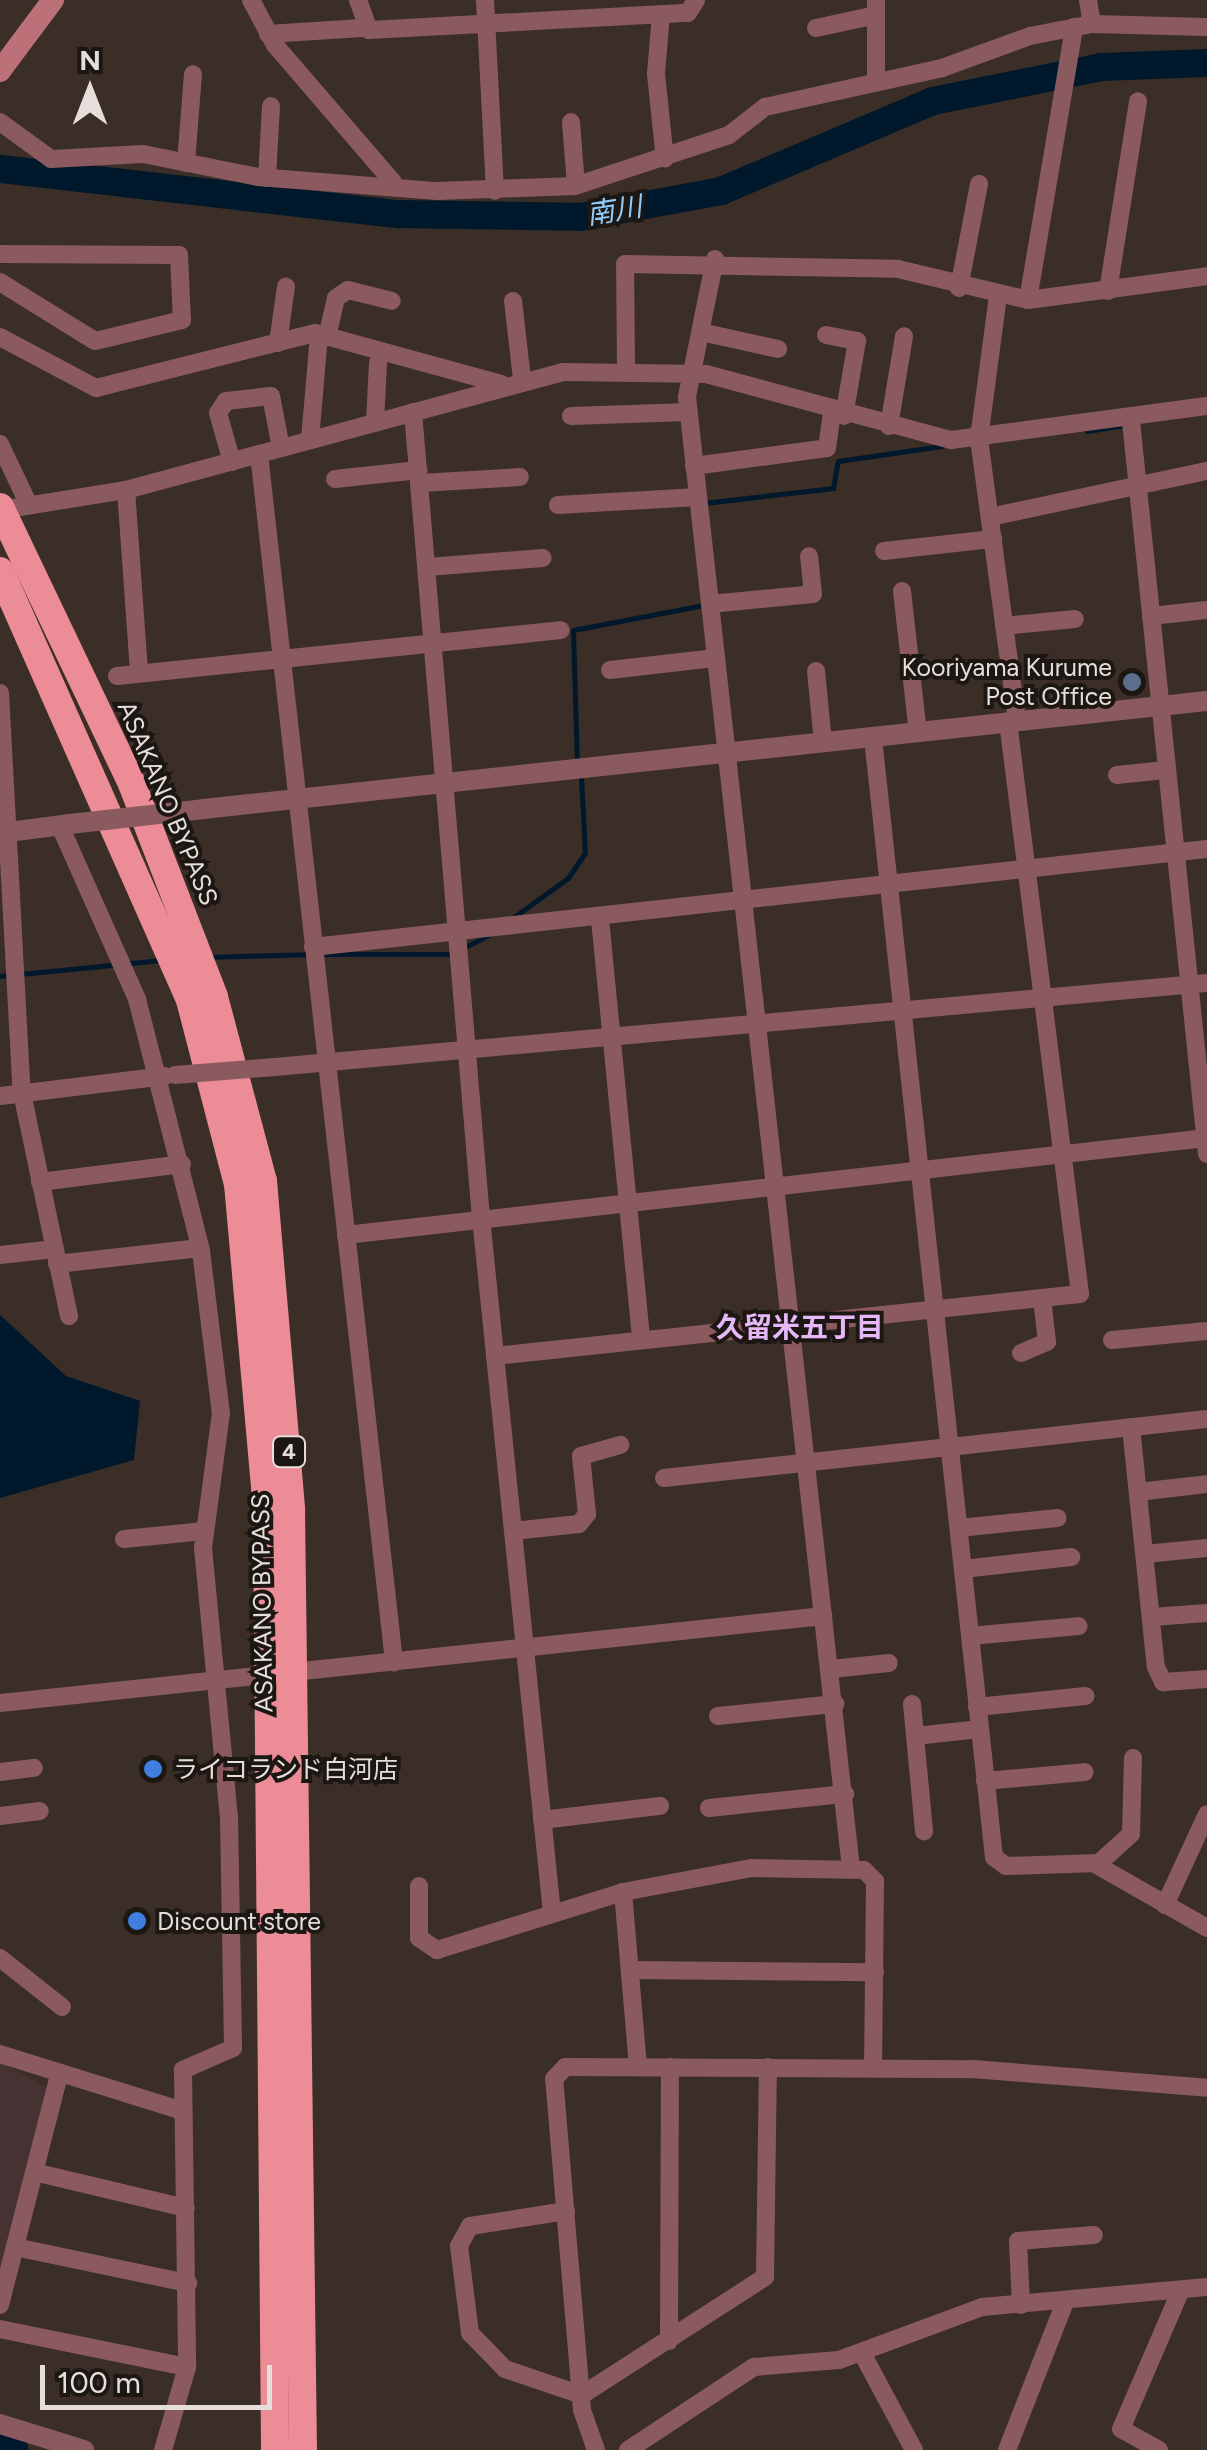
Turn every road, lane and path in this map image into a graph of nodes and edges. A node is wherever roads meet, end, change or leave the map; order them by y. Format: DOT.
graph roads {
  1 [pos="53,0"];
  2 [pos="251,0"];
  3 [pos="358,0"];
  4 [pos="485,0"];
  5 [pos="696,0"];
  6 [pos="1088,0"];
  7 [pos="877,4"];
  8 [pos="661,14"];
  9 [pos="486,23"];
  10 [pos="1083,26"];
  11 [pos="362,28"];
  12 [pos="816,28"];
  13 [pos="1207,28"];
  14 [pos="268,34"];
  15 [pos="0,71"];
  16 [pos="193,74"];
  17 [pos="876,77"];
  18 [pos="1138,101"];
  19 [pos="272,106"];
  20 [pos="0,122"];
  21 [pos="571,122"];
  22 [pos="666,160"];
  23 [pos="186,162"];
  24 [pos="266,178"];
  25 [pos="393,182"];
  26 [pos="979,184"];
  27 [pos="576,186"];
  28 [pos="495,191"];
  29 [pos="0,254"];
  30 [pos="715,260"];
  31 [pos="1207,267"];
  32 [pos="1206,276"];
  33 [pos="0,282"];
  34 [pos="286,287"];
  35 [pos="959,288"];
  36 [pos="1108,290"];
  37 [pos="998,296"];
  38 [pos="1028,300"];
  39 [pos="392,301"];
  40 [pos="513,301"];
  41 [pos="701,332"];
  42 [pos="826,335"];
  43 [pos="904,336"];
  44 [pos="0,338"];
  45 [pos="323,342"];
  46 [pos="278,343"];
  47 [pos="778,349"];
  48 [pos="378,362"];
  49 [pos="626,369"];
  50 [pos="691,372"];
  51 [pos="522,379"];
  52 [pos="502,384"];
  53 [pos="1207,406"];
  54 [pos="414,412"];
  55 [pos="688,412"];
  56 [pos="838,415"];
  57 [pos="571,416"];
  58 [pos="1131,420"];
  59 [pos="376,422"];
  60 [pos="888,426"];
  61 [pos="979,439"];
  62 [pos="310,440"];
  63 [pos="0,444"];
  64 [pos="281,448"];
  65 [pos="259,454"];
  66 [pos="232,462"];
  67 [pos="694,466"];
  68 [pos="1207,471"];
  69 [pos="419,477"];
  70 [pos="520,477"];
  71 [pos="335,480"];
  72 [pos="1138,485"];
  73 [pos="126,490"];
  74 [pos="698,497"];
  75 [pos="558,504"];
  76 [pos="9,506"];
  77 [pos="990,517"];
  78 [pos="993,539"];
  79 [pos="884,550"];
  80 [pos="809,556"];
  81 [pos="543,558"];
  82 [pos="428,567"];
  83 [pos="0,572"];
  84 [pos="902,591"];
  85 [pos="710,604"];
  86 [pos="1207,610"];
  87 [pos="1151,616"];
  88 [pos="1075,619"];
  89 [pos="1004,626"];
  90 [pos="562,630"];
  91 [pos="434,640"];
  92 [pos="716,658"];
  93 [pos="282,659"];
  94 [pos="610,670"];
  95 [pos="816,671"];
  96 [pos="140,674"];
  97 [pos="117,676"];
  98 [pos="0,693"];
  99 [pos="1207,701"];
  100 [pos="1159,706"];
  101 [pos="1012,722"];
  102 [pos="918,733"];
  103 [pos="873,738"];
  104 [pos="823,743"];
  105 [pos="726,753"];
  106 [pos="1165,770"];
  107 [pos="1117,775"];
  108 [pos="447,784"];
  109 [pos="297,798"];
  110 [pos="65,825"];
  111 [pos="6,832"];
  112 [pos="1207,849"];
  113 [pos="1173,853"];
  114 [pos="1029,870"];
  115 [pos="888,887"];
  116 [pos="742,902"];
  117 [pos="600,918"];
  118 [pos="456,933"];
  119 [pos="313,947"];
  120 [pos="1207,983"];
  121 [pos="1187,985"];
  122 [pos="1044,996"];
  123 [pos="901,1008"];
  124 [pos="757,1020"];
  125 [pos="611,1034"];
  126 [pos="466,1047"];
  127 [pos="325,1063"];
  128 [pos="166,1076"];
  129 [pos="22,1093"];
  130 [pos="0,1096"];
  131 [pos="1206,1143"];
  132 [pos="1064,1153"];
  133 [pos="182,1164"];
  134 [pos="919,1169"];
  135 [pos="40,1182"];
  136 [pos="775,1187"];
  137 [pos="626,1204"];
  138 [pos="481,1218"];
  139 [pos="346,1234"];
  140 [pos="200,1248"];
  141 [pos="0,1255"];
  142 [pos="56,1257"];
  143 [pos="1042,1298"];
  144 [pos="935,1309"];
  145 [pos="69,1316"];
  146 [pos="791,1324"];
  147 [pos="1207,1331"];
  148 [pos="641,1340"];
  149 [pos="1112,1340"];
  150 [pos="1020,1353"];
  151 [pos="494,1356"];
  152 [pos="1207,1418"];
  153 [pos="1131,1426"];
  154 [pos="620,1445"];
  155 [pos="951,1446"];
  156 [pos="807,1460"];
  157 [pos="664,1478"];
  158 [pos="1207,1484"];
  159 [pos="1138,1492"];
  160 [pos="1057,1518"];
  161 [pos="959,1528"];
  162 [pos="204,1531"];
  163 [pos="513,1531"];
  164 [pos="124,1539"];
  165 [pos="1207,1548"];
  166 [pos="1145,1554"];
  167 [pos="1071,1556"];
  168 [pos="963,1568"];
  169 [pos="1207,1613"];
  170 [pos="823,1616"];
  171 [pos="1152,1617"];
  172 [pos="1079,1626"];
  173 [pos="970,1636"];
  174 [pos="525,1648"];
  175 [pos="394,1662"];
  176 [pos="889,1664"];
  177 [pos="831,1668"];
  178 [pos="280,1674"];
  179 [pos="1207,1679"];
  180 [pos="217,1682"];
  181 [pos="1084,1696"];
  182 [pos="0,1703"];
  183 [pos="834,1704"];
  184 [pos="912,1704"];
  185 [pos="977,1707"];
  186 [pos="718,1716"];
  187 [pos="979,1729"];
  188 [pos="915,1736"];
  189 [pos="1133,1758"];
  190 [pos="34,1768"];
  191 [pos="0,1772"];
  192 [pos="1084,1772"];
  193 [pos="985,1781"];
  194 [pos="846,1794"];
  195 [pos="660,1806"];
  196 [pos="709,1808"];
  197 [pos="40,1811"];
  198 [pos="1207,1814"];
  199 [pos="0,1816"];
  200 [pos="542,1820"];
  201 [pos="924,1831"];
  202 [pos="1203,1834"];
  203 [pos="1095,1864"];
  204 [pos="850,1870"];
  205 [pos="419,1886"];
  206 [pos="623,1892"];
  207 [pos="1164,1905"];
  208 [pos="552,1913"];
  209 [pos="1207,1928"];
  210 [pos="0,1958"];
  211 [pos="630,1970"];
  212 [pos="875,1972"];
  213 [pos="62,2007"];
  214 [pos="0,2054"];
  215 [pos="638,2066"];
  216 [pos="670,2066"];
  217 [pos="768,2067"];
  218 [pos="873,2068"];
  219 [pos="58,2079"];
  220 [pos="1207,2088"];
  221 [pos="183,2111"];
  222 [pos="34,2172"];
  223 [pos="186,2208"];
  224 [pos="566,2211"];
  225 [pos="1094,2235"];
  226 [pos="15,2247"];
  227 [pos="188,2283"];
  228 [pos="1207,2287"];
  229 [pos="1181,2290"];
  230 [pos="1065,2302"];
  231 [pos="0,2305"];
  232 [pos="1022,2305"];
  233 [pos="0,2329"];
  234 [pos="669,2341"];
  235 [pos="862,2353"];
  236 [pos="187,2367"];
  237 [pos="582,2395"];
  238 [pos="0,2424"];
  239 [pos="36,2442"];
  240 [pos="84,2450"];
  241 [pos="163,2450"];
  242 [pos="275,2450"];
  243 [pos="303,2450"];
  244 [pos="596,2450"];
  245 [pos="628,2450"];
  246 [pos="914,2450"];
  247 [pos="1008,2450"];
  248 [pos="1159,2450"];
  1 -- 15 [label="main road"];
  2 -- 14 [label="street"];
  3 -- 11 [label="street"];
  4 -- 9 [label="street"];
  5 -- 8 [label="street"];
  6 -- 10 [label="street"];
  7 -- 12 [label="street"];
  7 -- 17 [label="street"];
  8 -- 9 [label="street"];
  8 -- 22 [label="street"];
  9 -- 11 [label="street"];
  9 -- 28 [label="street"];
  10 -- 13 [label="street"];
  10 -- 17 [label="street"];
  10 -- 38 [label="street"];
  11 -- 14 [label="street"];
  14 -- 25 [label="street"];
  16 -- 23 [label="street"];
  17 -- 22 [label="street"];
  18 -- 36 [label="street"];
  19 -- 24 [label="street"];
  20 -- 23 [label="street"];
  21 -- 27 [label="street"];
  22 -- 27 [label="street"];
  23 -- 24 [label="street"];
  24 -- 25 [label="street"];
  25 -- 28 [label="street"];
  26 -- 35 [label="street"];
  27 -- 28 [label="street"];
  29 -- 33 [label="street"];
  30 -- 35 [label="street"];
  30 -- 41 [label="street"];
  30 -- 49 [label="street"];
  31 -- 32 [label="street"];
  32 -- 36 [label="street"];
  34 -- 46 [label="street"];
  35 -- 37 [label="street"];
  36 -- 38 [label="street"];
  37 -- 38 [label="street"];
  37 -- 61 [label="street"];
  39 -- 45 [label="street"];
  40 -- 51 [label="street"];
  41 -- 47 [label="street"];
  41 -- 50 [label="street"];
  42 -- 56 [label="street"];
  43 -- 60 [label="street"];
  44 -- 46 [label="street"];
  45 -- 46 [label="street"];
  45 -- 52 [label="street"];
  45 -- 62 [label="street"];
  48 -- 59 [label="street"];
  49 -- 50 [label="street"];
  49 -- 51 [label="street"];
  50 -- 55 [label="street"];
  50 -- 56 [label="street"];
  51 -- 52 [label="street"];
  52 -- 54 [label="street"];
  53 -- 58 [label="street"];
  54 -- 59 [label="street"];
  54 -- 69 [label="street"];
  55 -- 57 [label="street"];
  55 -- 67 [label="street"];
  56 -- 60 [label="street"];
  56 -- 67 [label="street"];
  58 -- 61 [label="street"];
  58 -- 72 [label="street"];
  59 -- 62 [label="street"];
  60 -- 61 [label="street"];
  61 -- 77 [label="street"];
  62 -- 64 [label="street"];
  63 -- 76 [label="street"];
  64 -- 65 [label="street"];
  64 -- 66 [label="street"];
  65 -- 66 [label="street"];
  65 -- 93 [label="street"];
  66 -- 73 [label="street"];
  67 -- 74 [label="street"];
  68 -- 72 [label="street"];
  69 -- 70 [label="street"];
  69 -- 71 [label="street"];
  69 -- 82 [label="street"];
  72 -- 77 [label="street"];
  72 -- 87 [label="street"];
  73 -- 76 [label="street"];
  73 -- 96 [label="street"];
  74 -- 75 [label="street"];
  74 -- 85 [label="street"];
  76 -- 178 [label="highway, ASAKANO BYPASS / 4"];
  77 -- 78 [label="street"];
  78 -- 79 [label="street"];
  78 -- 89 [label="street"];
  80 -- 85 [label="street"];
  81 -- 82 [label="street"];
  82 -- 91 [label="street"];
  83 -- 178 [label="highway, ASAKANO BYPASS / 4"];
  84 -- 102 [label="street"];
  85 -- 92 [label="street"];
  86 -- 87 [label="street"];
  87 -- 100 [label="street"];
  88 -- 89 [label="street"];
  89 -- 101 [label="street"];
  90 -- 91 [label="street"];
  91 -- 93 [label="street"];
  91 -- 108 [label="street"];
  92 -- 94 [label="street"];
  92 -- 105 [label="street"];
  93 -- 96 [label="street"];
  93 -- 109 [label="street"];
  95 -- 104 [label="street"];
  96 -- 97 [label="street"];
  98 -- 111 [label="street"];
  99 -- 100 [label="street"];
  100 -- 101 [label="street"];
  100 -- 106 [label="street"];
  101 -- 102 [label="street"];
  101 -- 114 [label="street"];
  102 -- 103 [label="street"];
  103 -- 104 [label="street"];
  103 -- 115 [label="street"];
  104 -- 105 [label="street"];
  105 -- 108 [label="street"];
  105 -- 116 [label="street"];
  106 -- 107 [label="street"];
  106 -- 113 [label="street"];
  108 -- 109 [label="street"];
  108 -- 118 [label="street"];
  109 -- 110 [label="street, bridge"];
  109 -- 119 [label="street"];
  110 -- 111 [label="street"];
  110 -- 128 [label="street"];
  111 -- 129 [label="street"];
  112 -- 113 [label="street"];
  113 -- 114 [label="street"];
  113 -- 121 [label="street"];
  114 -- 115 [label="street"];
  114 -- 122 [label="street"];
  115 -- 116 [label="street"];
  115 -- 123 [label="street"];
  116 -- 117 [label="street"];
  116 -- 124 [label="street"];
  117 -- 118 [label="street"];
  117 -- 125 [label="street"];
  118 -- 119 [label="street"];
  118 -- 126 [label="street"];
  119 -- 127 [label="street"];
  120 -- 121 [label="street"];
  121 -- 122 [label="street"];
  121 -- 131 [label="street"];
  122 -- 123 [label="street"];
  122 -- 132 [label="street"];
  123 -- 124 [label="street"];
  123 -- 134 [label="street"];
  124 -- 125 [label="street"];
  124 -- 136 [label="street"];
  125 -- 126 [label="street"];
  125 -- 137 [label="street"];
  126 -- 127 [label="street"];
  126 -- 138 [label="street"];
  127 -- 128 [label="street, bridge"];
  127 -- 139 [label="street"];
  128 -- 129 [label="street"];
  128 -- 133 [label="street"];
  129 -- 130 [label="street"];
  129 -- 135 [label="street"];
  131 -- 132 [label="street"];
  132 -- 134 [label="street"];
  132 -- 143 [label="street"];
  133 -- 135 [label="street"];
  133 -- 140 [label="street"];
  134 -- 136 [label="street"];
  134 -- 144 [label="street"];
  135 -- 142 [label="street"];
  136 -- 137 [label="street"];
  136 -- 146 [label="street"];
  137 -- 138 [label="street"];
  137 -- 148 [label="street"];
  138 -- 139 [label="street"];
  138 -- 151 [label="street"];
  139 -- 175 [label="street"];
  140 -- 142 [label="street"];
  140 -- 162 [label="street"];
  141 -- 142 [label="street"];
  142 -- 145 [label="street"];
  143 -- 144 [label="street"];
  143 -- 150 [label="street"];
  144 -- 146 [label="street"];
  144 -- 155 [label="street"];
  146 -- 148 [label="street"];
  146 -- 156 [label="street"];
  147 -- 149 [label="street"];
  148 -- 151 [label="street"];
  151 -- 163 [label="street"];
  152 -- 153 [label="street"];
  153 -- 155 [label="street"];
  153 -- 159 [label="street"];
  154 -- 163 [label="street"];
  155 -- 156 [label="street"];
  155 -- 161 [label="street"];
  156 -- 157 [label="street"];
  156 -- 170 [label="street"];
  158 -- 159 [label="street"];
  159 -- 166 [label="street"];
  160 -- 161 [label="street"];
  161 -- 168 [label="street"];
  162 -- 164 [label="street"];
  162 -- 180 [label="street"];
  163 -- 174 [label="street"];
  165 -- 166 [label="street"];
  166 -- 171 [label="street"];
  167 -- 168 [label="street"];
  168 -- 173 [label="street"];
  169 -- 171 [label="street"];
  170 -- 174 [label="street"];
  170 -- 177 [label="street"];
  171 -- 179 [label="street"];
  172 -- 173 [label="street"];
  173 -- 185 [label="street"];
  174 -- 175 [label="street"];
  174 -- 200 [label="street"];
  175 -- 178 [label="street"];
  176 -- 177 [label="street"];
  177 -- 183 [label="street"];
  178 -- 180 [label="street"];
  178 -- 242 [label="highway, ASAKANO BYPASS / 4"];
  178 -- 243 [label="highway, ASAKANO BYPASS / 4"];
  180 -- 182 [label="street"];
  180 -- 221 [label="street"];
  181 -- 185 [label="street"];
  183 -- 186 [label="street"];
  183 -- 194 [label="street"];
  184 -- 188 [label="street"];
  185 -- 187 [label="street"];
  187 -- 188 [label="street"];
  187 -- 193 [label="street"];
  188 -- 201 [label="street"];
  189 -- 203 [label="street"];
  190 -- 191 [label="street"];
  192 -- 193 [label="street"];
  193 -- 203 [label="street"];
  194 -- 196 [label="street"];
  194 -- 204 [label="street"];
  195 -- 200 [label="street"];
  197 -- 199 [label="street"];
  198 -- 202 [label="street"];
  200 -- 208 [label="street"];
  202 -- 207 [label="street"];
  203 -- 207 [label="street"];
  204 -- 206 [label="street"];
  204 -- 212 [label="street"];
  205 -- 208 [label="street"];
  206 -- 208 [label="street"];
  206 -- 211 [label="street"];
  207 -- 209 [label="street"];
  210 -- 213 [label="street"];
  211 -- 212 [label="street"];
  211 -- 215 [label="street"];
  212 -- 218 [label="street"];
  214 -- 219 [label="street"];
  215 -- 216 [label="street"];
  215 -- 224 [label="street"];
  216 -- 217 [label="street"];
  216 -- 234 [label="street"];
  217 -- 218 [label="street"];
  217 -- 234 [label="street"];
  218 -- 220 [label="street"];
  219 -- 221 [label="street"];
  219 -- 222 [label="street"];
  221 -- 223 [label="street"];
  222 -- 223 [label="street"];
  222 -- 226 [label="street"];
  223 -- 227 [label="street"];
  224 -- 237 [label="street"];
  224 -- 237 [label="street"];
  225 -- 232 [label="street"];
  226 -- 227 [label="street"];
  226 -- 231 [label="street"];
  227 -- 236 [label="street"];
  228 -- 229 [label="street"];
  229 -- 230 [label="street"];
  229 -- 248 [label="street"];
  230 -- 232 [label="street"];
  230 -- 247 [label="street"];
  232 -- 235 [label="street"];
  233 -- 236 [label="street"];
  234 -- 237 [label="street"];
  235 -- 245 [label="street"];
  235 -- 246 [label="street"];
  236 -- 241 [label="street"];
  237 -- 244 [label="street"];
  238 -- 239 [label="street"];
  239 -- 240 [label="street"];
}
